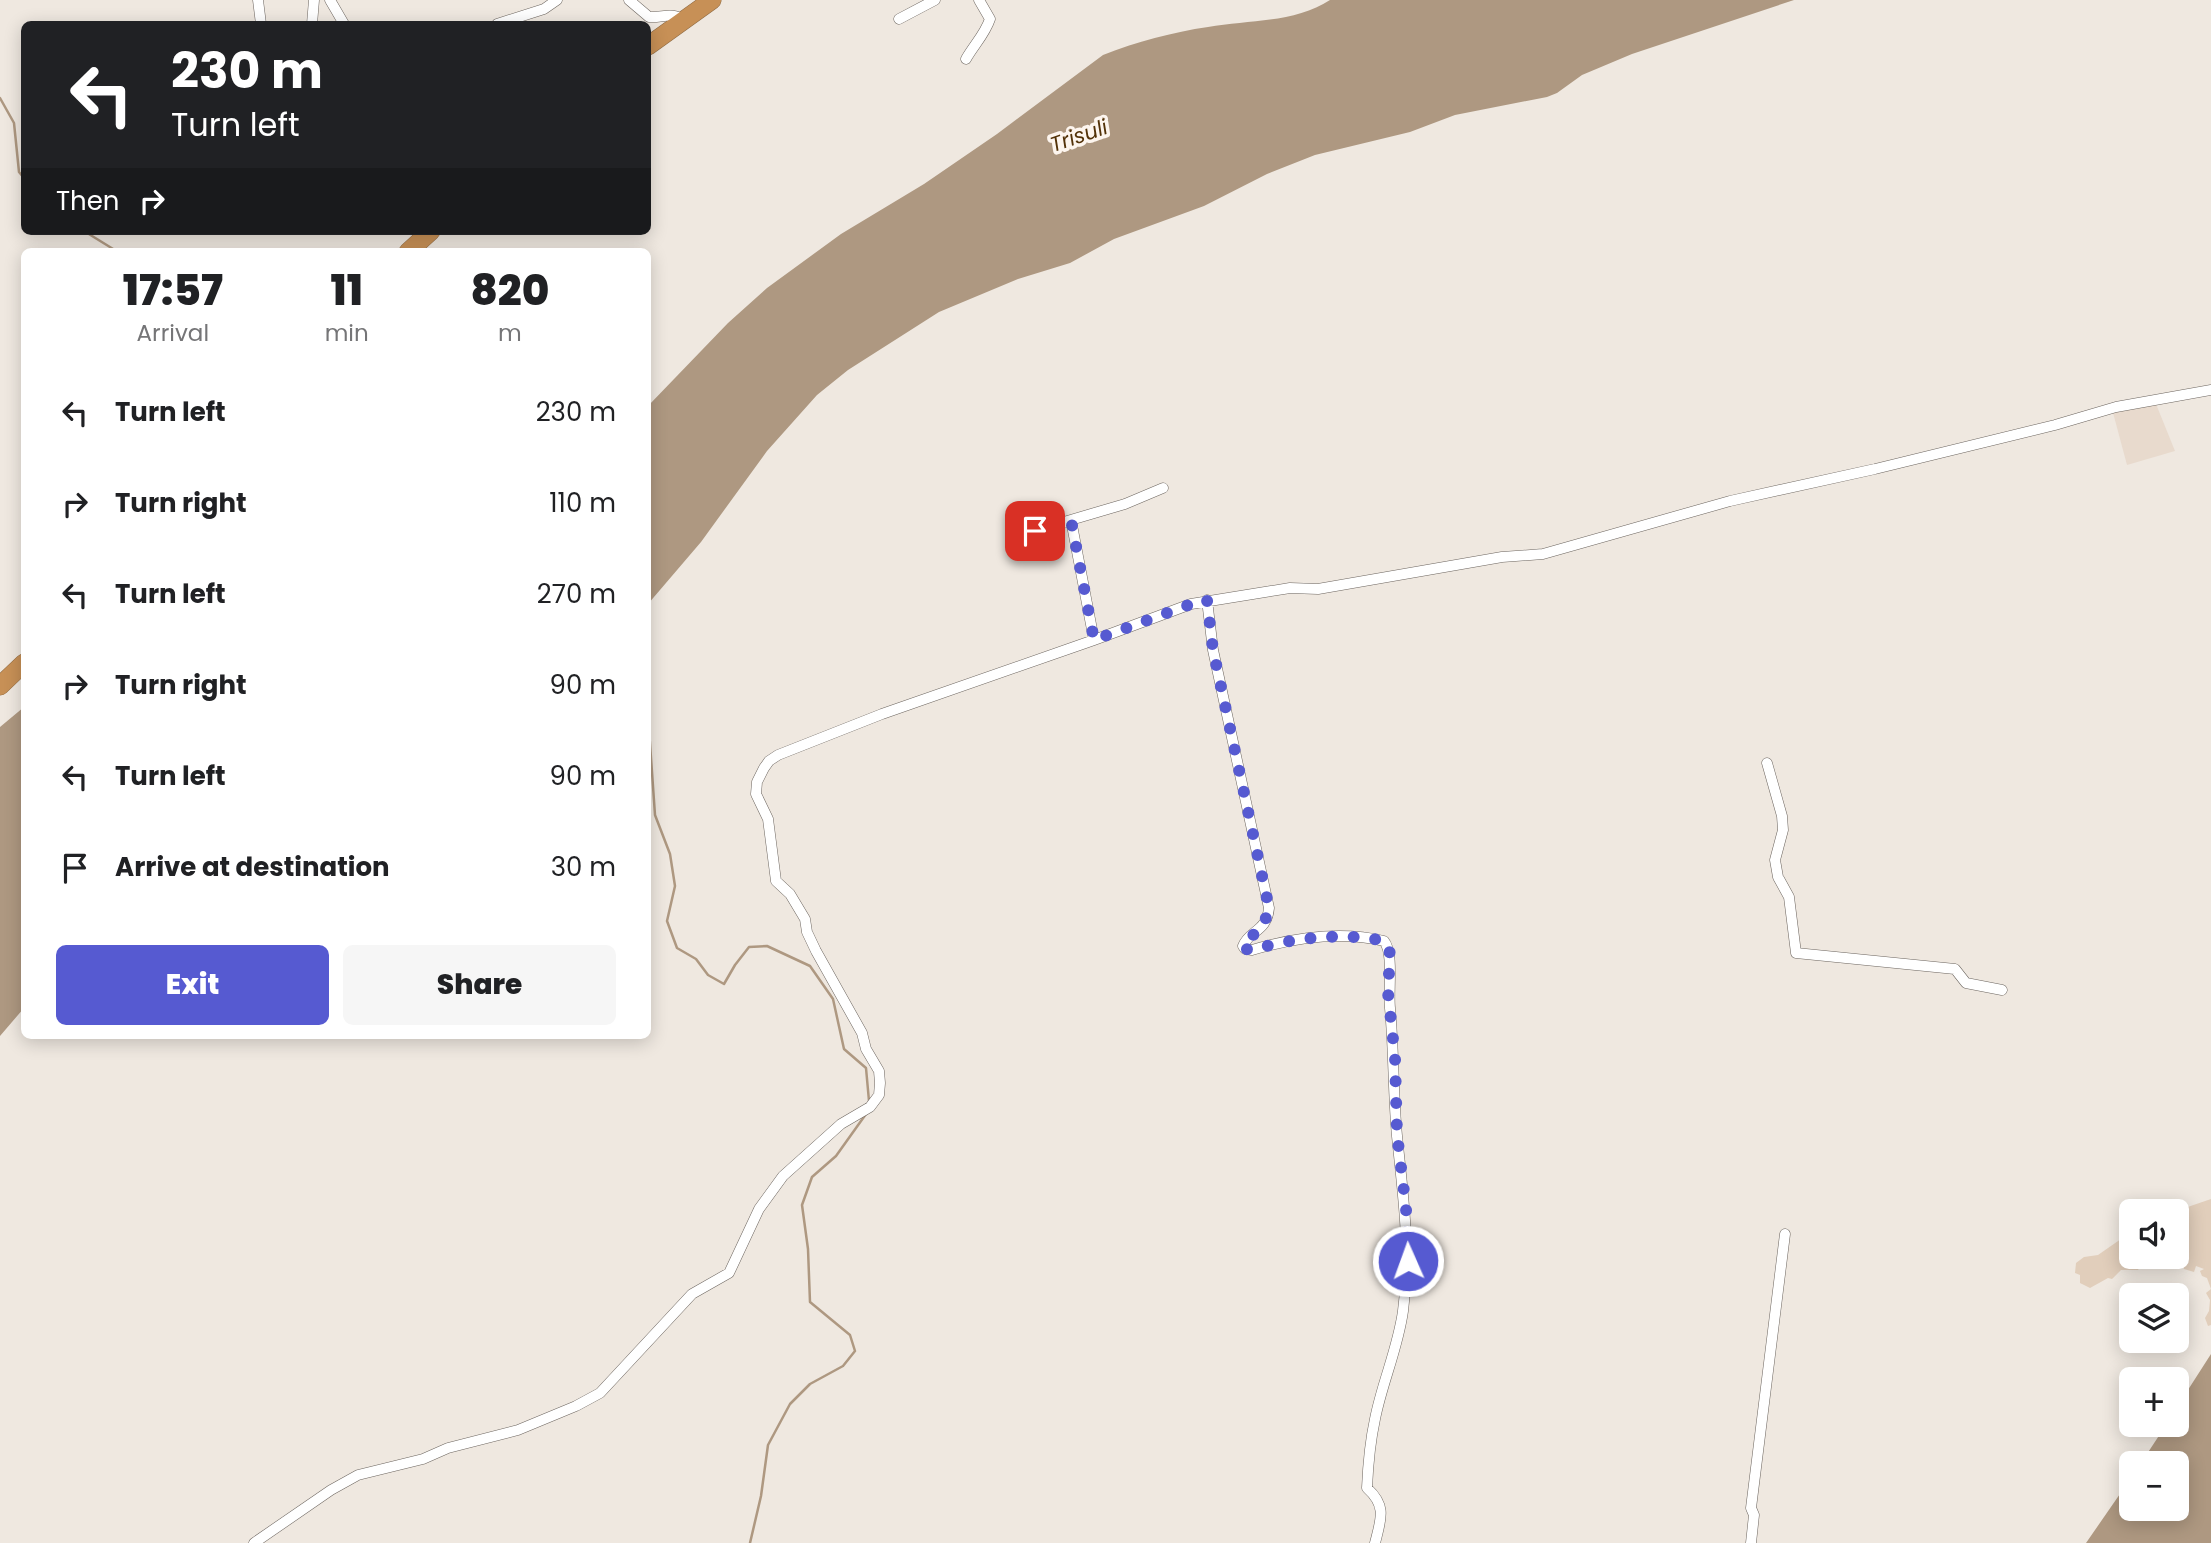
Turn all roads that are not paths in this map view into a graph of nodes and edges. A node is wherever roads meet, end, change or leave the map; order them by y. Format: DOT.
graph roads {
  1 [pos="258,0"];
  2 [pos="314,0"];
  3 [pos="330,0"];
  4 [pos="528,0"];
  5 [pos="557,0"];
  6 [pos="629,0"];
  7 [pos="712,0"];
  8 [pos="935,0"];
  9 [pos="979,0"];
  10 [pos="919,4"];
  11 [pos="526,13"];
  12 [pos="899,19"];
  13 [pos="261,21"];
  14 [pos="312,21"];
  15 [pos="342,21"];
  16 [pos="505,21"];
  17 [pos="684,21"];
  18 [pos="651,44"];
  19 [pos="966,60"];
  20 [pos="427,235"];
  21 [pos="412,248"];
  22 [pos="2211,390"];
  23 [pos="1163,488"];
  24 [pos="1071,520"];
  25 [pos="1013,537"];
  26 [pos="1207,600"];
  27 [pos="1094,640"];
  28 [pos="21,666"];
  29 [pos="0,686"];
  30 [pos="1767,763"];
  31 [pos="2002,990"];
  32 [pos="1786,1234"];
  33 [pos="254,1543"];
  34 [pos="1375,1543"];
  35 [pos="1751,1543"];
  1 -- 13 [label="street"];
  2 -- 14 [label="street"];
  3 -- 15 [label="street"];
  4 -- 11 [label="street"];
  5 -- 11 [label="street"];
  6 -- 17 [label="street"];
  7 -- 17 [label="highway"];
  8 -- 10 [label="street"];
  9 -- 19 [label="street"];
  10 -- 12 [label="street"];
  11 -- 16 [label="street"];
  17 -- 18 [label="highway"];
  20 -- 21 [label="highway"];
  22 -- 26 [label="street"];
  23 -- 24 [label="street"];
  24 -- 25 [label="street"];
  24 -- 27 [label="street"];
  26 -- 27 [label="street"];
  26 -- 34 [label="street"];
  27 -- 33 [label="street"];
  28 -- 29 [label="highway"];
  30 -- 31 [label="street"];
  32 -- 35 [label="street"];
}
